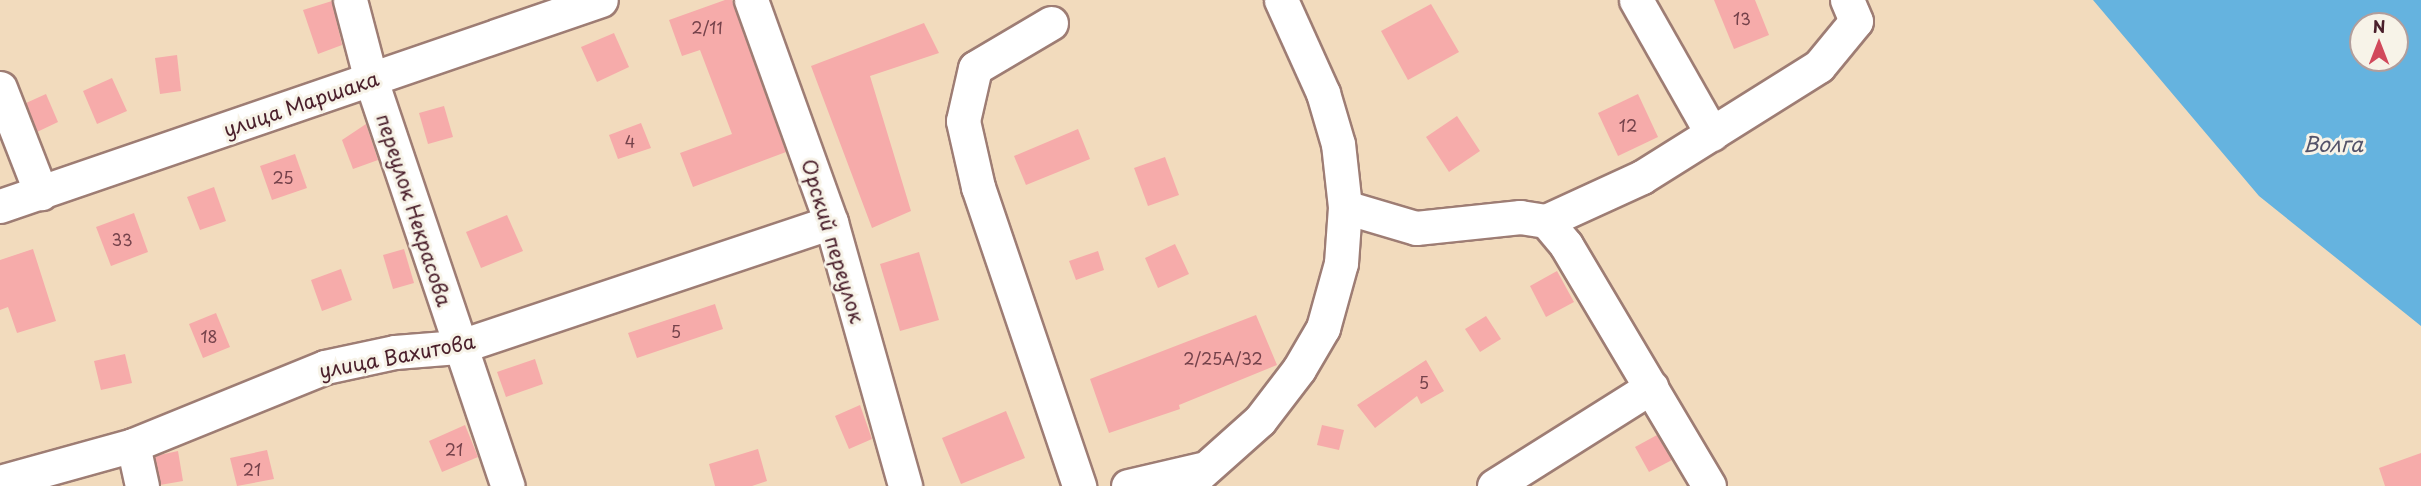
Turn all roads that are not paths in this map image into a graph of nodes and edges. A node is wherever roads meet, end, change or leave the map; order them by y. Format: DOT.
graph roads {
  1 [pos="350,0"];
  2 [pos="601,0"];
  3 [pos="751,0"];
  4 [pos="1281,0"];
  5 [pos="1636,0"];
  6 [pos="1847,0"];
  7 [pos="1050,23"];
  8 [pos="371,80"];
  9 [pos="0,87"];
  10 [pos="1712,135"];
  11 [pos="41,194"];
  12 [pos="0,206"];
  13 [pos="1345,207"];
  14 [pos="1546,221"];
  15 [pos="831,222"];
  16 [pos="458,347"];
  17 [pos="1651,387"];
  18 [pos="133,445"];
  19 [pos="1193,478"];
  20 [pos="0,482"];
  21 [pos="142,486"];
  22 [pos="508,486"];
  23 [pos="905,486"];
  24 [pos="1078,486"];
  25 [pos="1128,486"];
  26 [pos="1494,486"];
  27 [pos="1709,486"];
  1 -- 8 [label="street, переулок Некрасова"];
  2 -- 8 [label="street, улица Маршака"];
  3 -- 15 [label="street, Орский переулок"];
  4 -- 13 [label="street"];
  5 -- 10 [label="street"];
  6 -- 10 [label="street"];
  7 -- 24 [label="street"];
  8 -- 11 [label="street, улица Маршака"];
  8 -- 16 [label="street, переулок Некрасова"];
  9 -- 11 [label="street"];
  10 -- 14 [label="street"];
  11 -- 12 [label="street, улица Маршака"];
  13 -- 14 [label="street"];
  13 -- 19 [label="street"];
  14 -- 17 [label="street"];
  15 -- 16 [label="street, улица Вахитова"];
  15 -- 23 [label="street, Орский переулок"];
  16 -- 18 [label="street, улица Вахитова"];
  16 -- 22 [label="street, переулок Некрасова"];
  17 -- 26 [label="street"];
  17 -- 27 [label="street"];
  18 -- 20 [label="street, улица Вахитова"];
  18 -- 21 [label="street"];
  19 -- 25 [label="street"];
}
